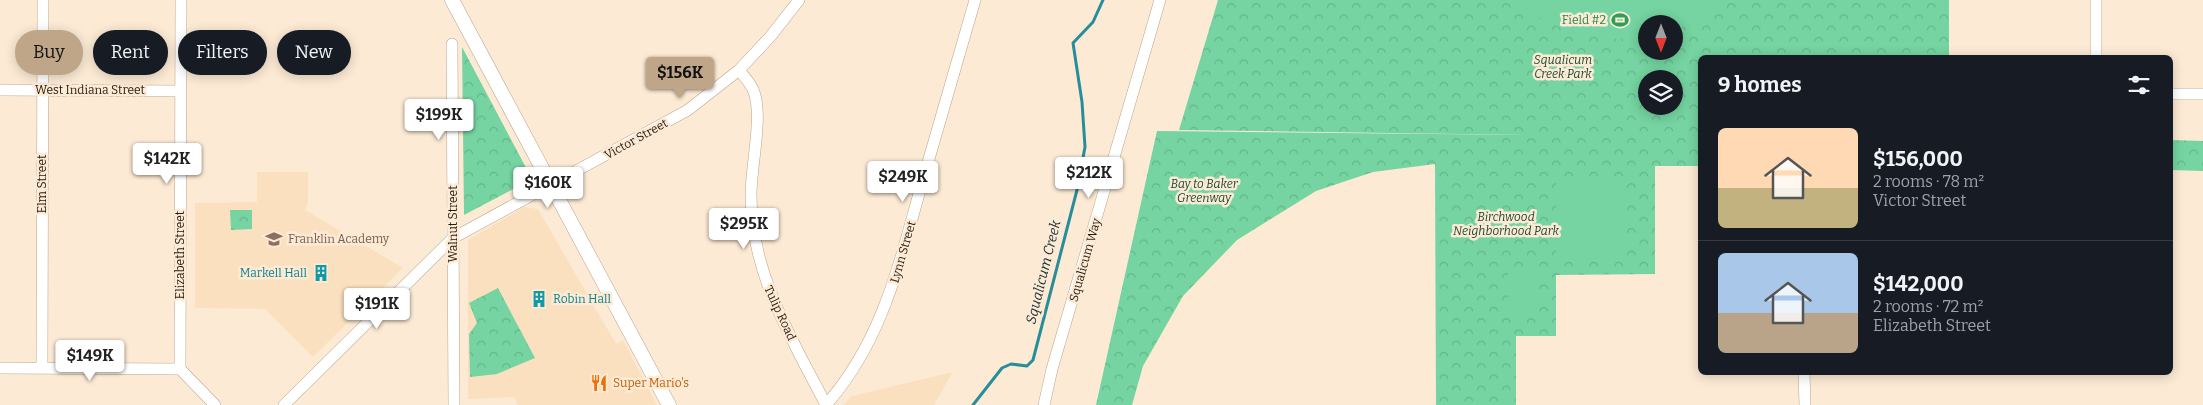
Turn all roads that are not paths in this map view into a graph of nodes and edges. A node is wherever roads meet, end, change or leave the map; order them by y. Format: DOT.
graph roads {
  1 [pos="43,0"];
  2 [pos="181,0"];
  3 [pos="799,0"];
  4 [pos="975,0"];
  5 [pos="1160,0"];
  6 [pos="2096,0"];
  7 [pos="454,2"];
  8 [pos="452,44"];
  9 [pos="2096,55"];
  10 [pos="738,70"];
  11 [pos="0,90"];
  12 [pos="42,90"];
  13 [pos="180,91"];
  14 [pos="2173,94"];
  15 [pos="2203,94"];
  16 [pos="551,185"];
  17 [pos="453,238"];
  18 [pos="0,368"];
  19 [pos="42,368"];
  20 [pos="180,369"];
  21 [pos="1804,375"];
  22 [pos="215,405"];
  23 [pos="284,405"];
  24 [pos="454,405"];
  25 [pos="668,405"];
  26 [pos="826,405"];
  27 [pos="1044,405"];
  28 [pos="1804,405"];
  1 -- 12 [label="street, Elm Street"];
  2 -- 13 [label="street, Elizabeth Street"];
  3 -- 10 [label="street, Victor Street"];
  4 -- 26 [label="street, Lynn Street"];
  5 -- 27 [label="street, Squalicum Way"];
  6 -- 9 [label="street"];
  7 -- 16 [label="main road"];
  8 -- 17 [label="street, Walnut Street"];
  10 -- 16 [label="street, Victor Street"];
  10 -- 26 [label="street, Tulip Road"];
  11 -- 12 [label="street, West Indiana Street"];
  12 -- 13 [label="street, West Indiana Street"];
  12 -- 19 [label="street, Elm Street"];
  13 -- 20 [label="street, Elizabeth Street"];
  14 -- 15 [label="street"];
  16 -- 17 [label="street, Victor Street"];
  16 -- 25 [label="main road"];
  17 -- 23 [label="street, Victor Street"];
  17 -- 24 [label="street, Walnut Street"];
  18 -- 19 [label="street"];
  19 -- 20 [label="street"];
  20 -- 22 [label="street"];
  21 -- 28 [label="street"];
}
